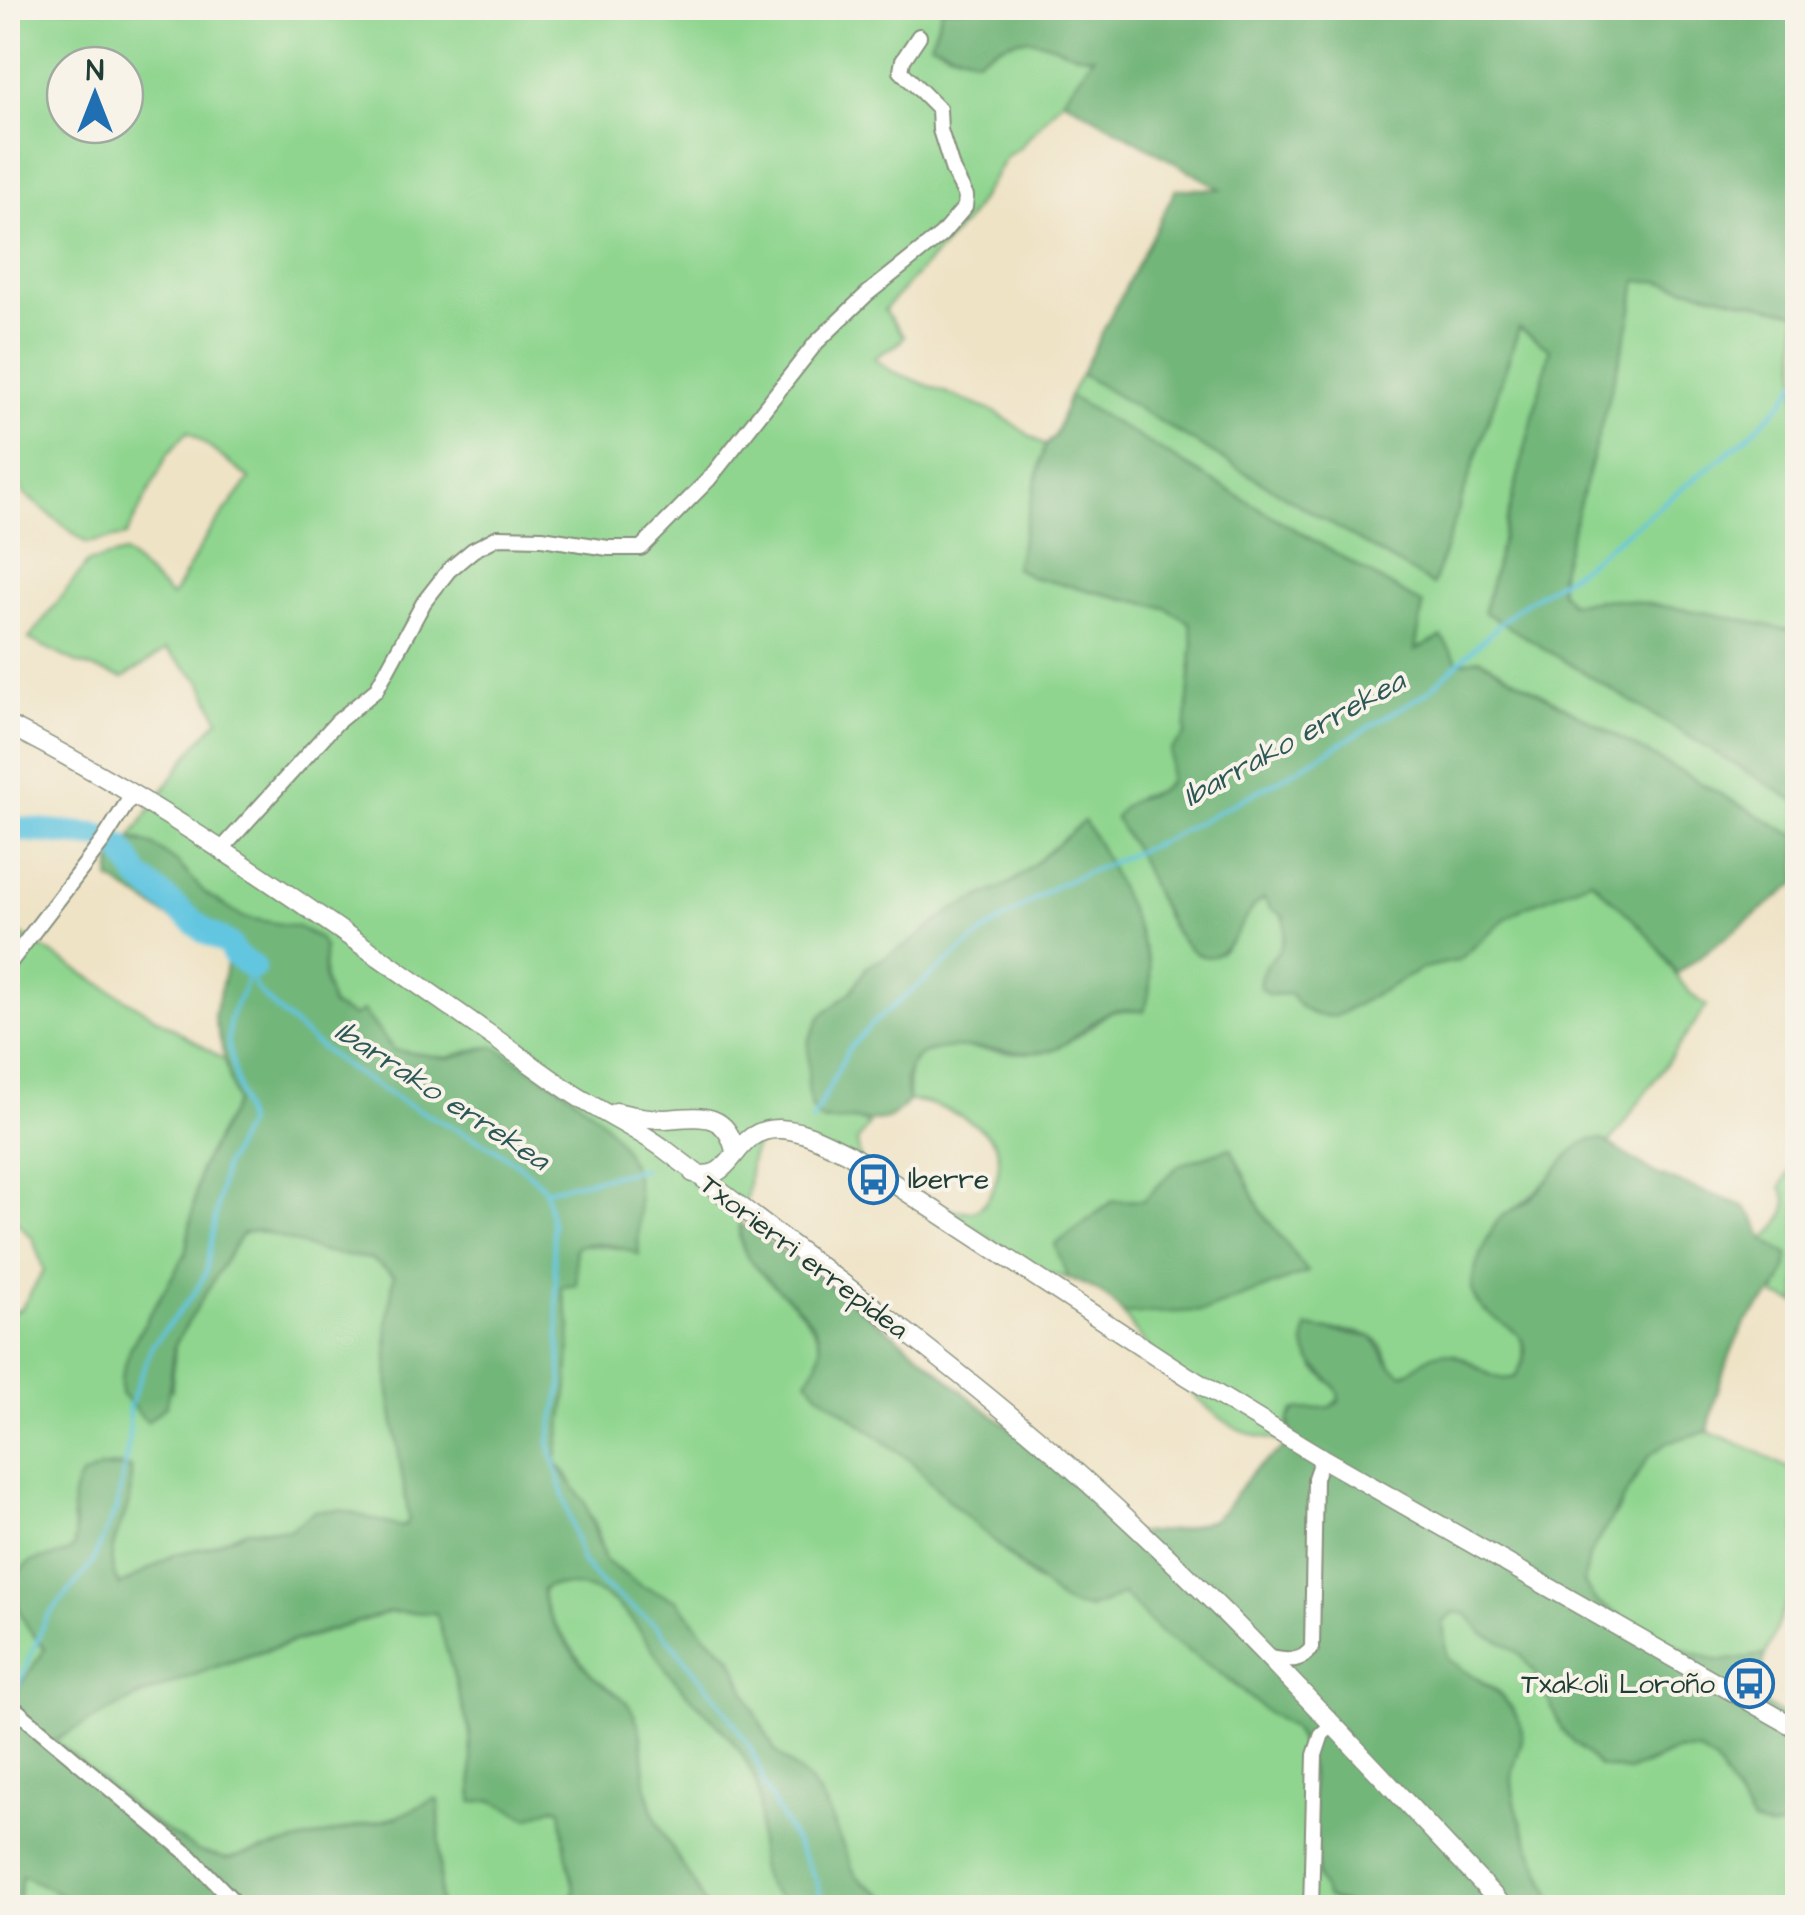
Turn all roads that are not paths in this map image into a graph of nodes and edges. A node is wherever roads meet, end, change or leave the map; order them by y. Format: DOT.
graph roads {
  1 [pos="919,36"];
  2 [pos="8,725"];
  3 [pos="132,795"];
  4 [pos="220,851"];
  5 [pos="8,964"];
  6 [pos="600,1108"];
  7 [pos="670,1119"];
  8 [pos="666,1150"];
  9 [pos="732,1158"];
  10 [pos="691,1173"];
  11 [pos="744,1209"];
  12 [pos="8,1240"];
  13 [pos="8,1255"];
  14 [pos="1322,1458"];
  15 [pos="1271,1657"];
  16 [pos="8,1703"];
  17 [pos="1332,1725"];
  18 [pos="1798,1729"];
  19 [pos="240,1908"];
  20 [pos="1311,1908"];
  21 [pos="1505,1908"];
  1 -- 4 [label="street"];
  2 -- 3 [label="street, Txorierri errepidea"];
  3 -- 4 [label="street, Txorierri errepidea"];
  3 -- 5 [label="street"];
  4 -- 6 [label="street, Txorierri errepidea"];
  6 -- 7 [label="street"];
  6 -- 8 [label="street, Txorierri errepidea"];
  7 -- 8 [label="street"];
  7 -- 9 [label="street"];
  8 -- 10 [label="street, Txorierri errepidea"];
  9 -- 10 [label="street"];
  9 -- 11 [label="street"];
  9 -- 14 [label="street"];
  10 -- 11 [label="street, Txorierri errepidea"];
  11 -- 15 [label="street, Txorierri errepidea"];
  12 -- 13 [label="street"];
  14 -- 15 [label="street"];
  14 -- 18 [label="street"];
  15 -- 17 [label="street, Txorierri errepidea"];
  16 -- 19 [label="street"];
  17 -- 20 [label="street"];
  17 -- 21 [label="street, Txorierri errepidea"];
}
